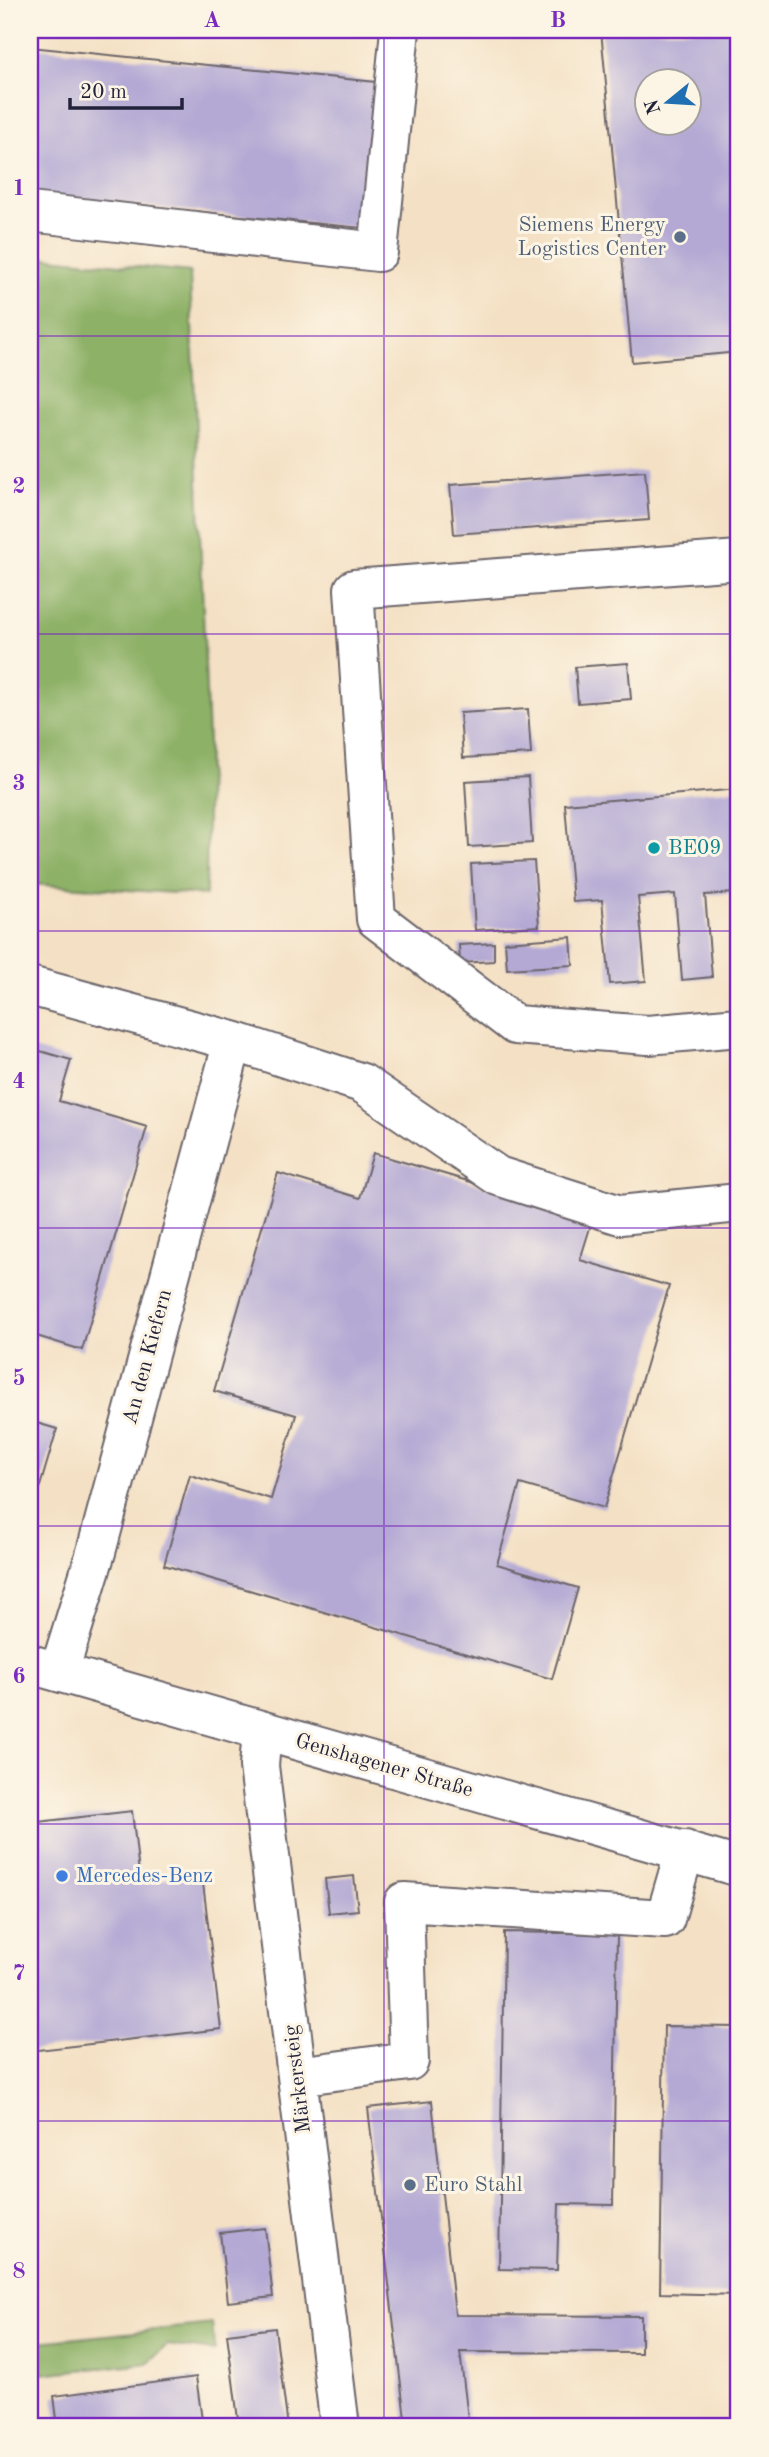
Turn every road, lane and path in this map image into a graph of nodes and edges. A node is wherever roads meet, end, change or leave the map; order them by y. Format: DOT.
graph roads {
  1 [pos="400,30"];
  2 [pos="30,212"];
  3 [pos="739,560"];
  4 [pos="30,986"];
  5 [pos="739,1027"];
  6 [pos="233,1041"];
  7 [pos="739,1203"];
  8 [pos="44,1668"];
  9 [pos="262,1731"];
  10 [pos="685,1850"];
  11 [pos="739,1867"];
  12 [pos="297,2076"];
  13 [pos="340,2427"];
  1 -- 2 [label="street"];
  3 -- 5 [label="street"];
  4 -- 6 [label="street"];
  6 -- 7 [label="street"];
  6 -- 8 [label="street, An den Kiefern"];
  8 -- 9 [label="street, Genshagener Straße"];
  9 -- 10 [label="street, Genshagener Straße"];
  9 -- 12 [label="street, Märkersteig"];
  10 -- 11 [label="street, Genshagener Straße"];
  10 -- 12 [label="street"];
  12 -- 13 [label="street, Märkersteig"];
}
